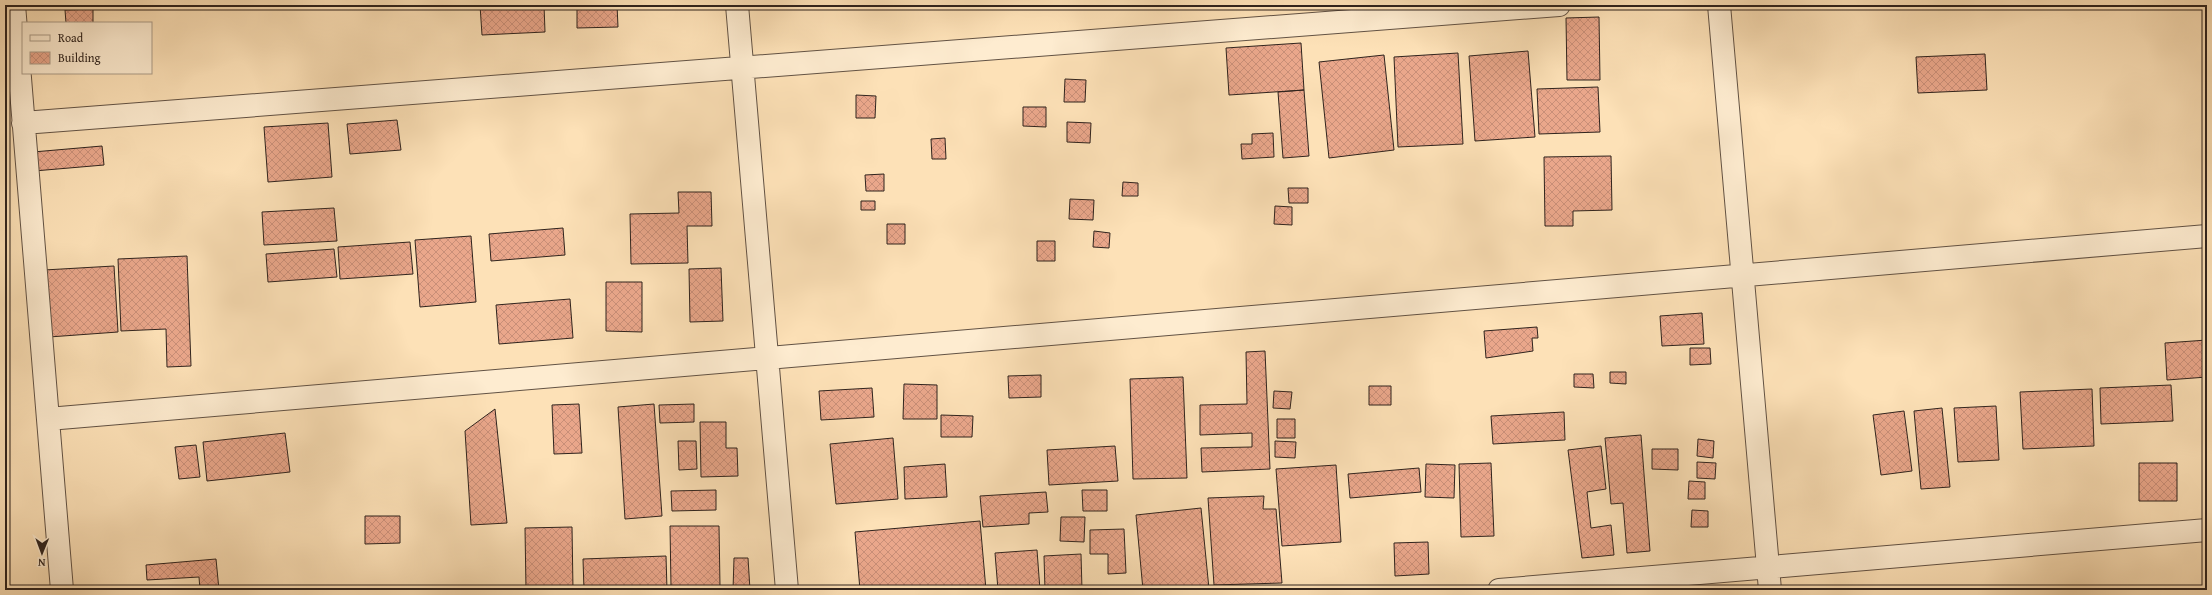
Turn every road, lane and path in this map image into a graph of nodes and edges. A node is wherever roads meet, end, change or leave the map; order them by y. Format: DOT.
graph roads {
  1 [pos="14,5"];
  2 [pos="737,5"];
  3 [pos="1559,5"];
  4 [pos="1719,5"];
  5 [pos="742,67"];
  6 [pos="23,123"];
  7 [pos="2207,236"];
  8 [pos="1742,275"];
  9 [pos="767,358"];
  10 [pos="48,419"];
  11 [pos="2207,530"];
  12 [pos="1768,567"];
  13 [pos="62,590"];
  14 [pos="787,590"];
  15 [pos="1499,590"];
  16 [pos="1770,590"];
  1 -- 6 [label="street"];
  2 -- 5 [label="street"];
  3 -- 5 [label="street"];
  4 -- 8 [label="street"];
  5 -- 6 [label="street"];
  5 -- 9 [label="street"];
  6 -- 10 [label="street"];
  7 -- 8 [label="street"];
  8 -- 9 [label="street"];
  8 -- 12 [label="street"];
  9 -- 10 [label="street"];
  9 -- 14 [label="street"];
  10 -- 13 [label="street"];
  11 -- 12 [label="street"];
  12 -- 15 [label="street"];
  12 -- 16 [label="street"];
}
